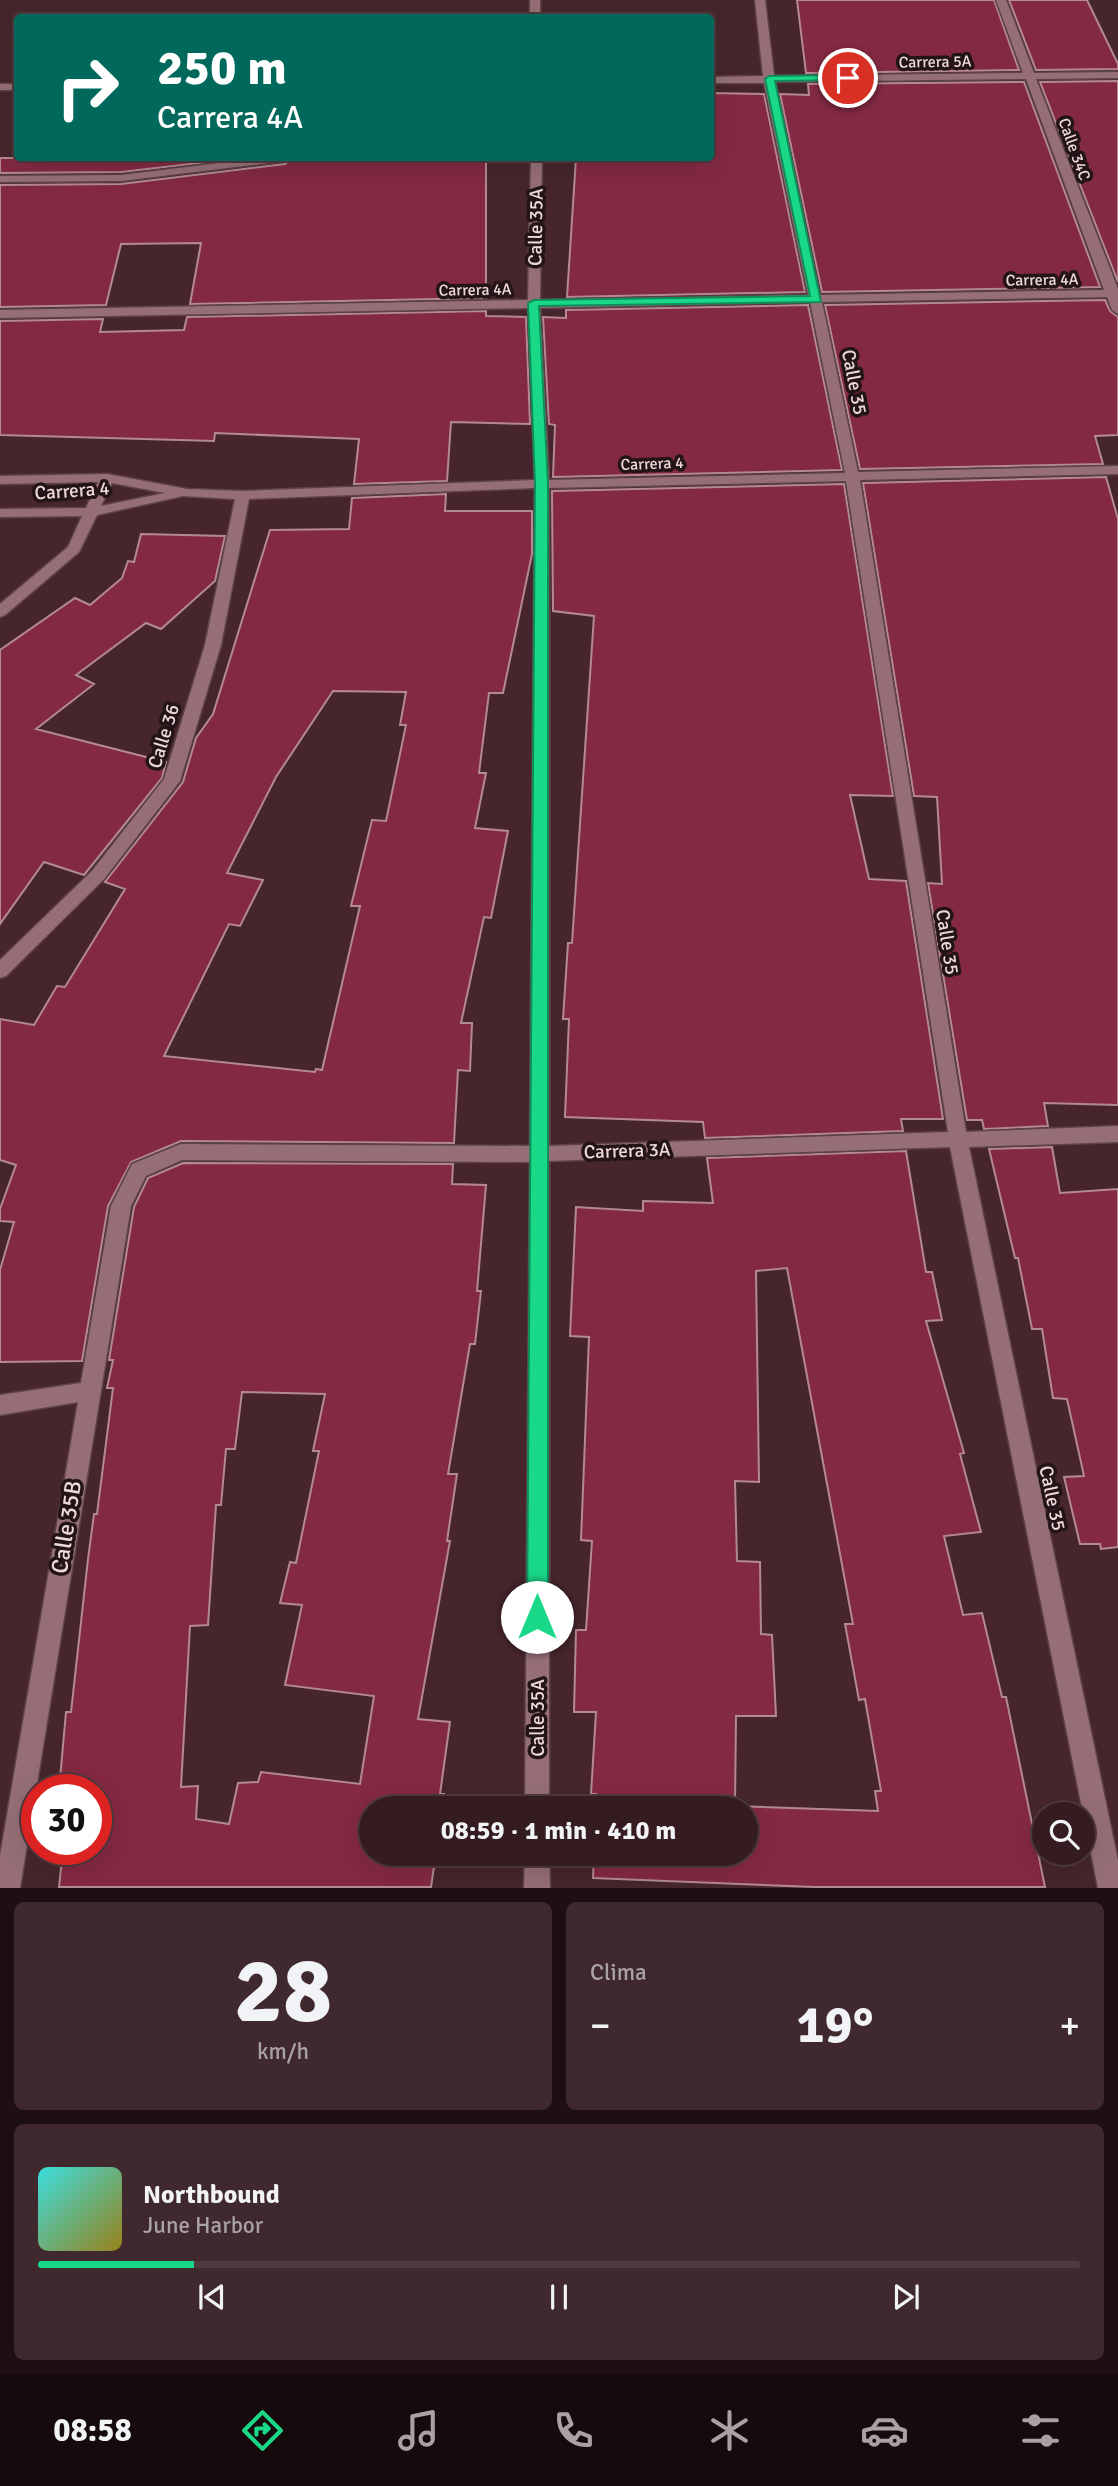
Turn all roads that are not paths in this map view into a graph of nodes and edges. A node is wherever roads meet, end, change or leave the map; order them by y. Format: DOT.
graph roads {
  1 [pos="760,0"];
  2 [pos="1001,0"];
  3 [pos="1118,75"];
  4 [pos="1031,76"];
  5 [pos="714,79"];
  6 [pos="769,79"];
  7 [pos="260,161"];
  8 [pos="536,161"];
  9 [pos="0,179"];
  10 [pos="1115,293"];
  11 [pos="817,299"];
  12 [pos="534,303"];
  13 [pos="1118,310"];
  14 [pos="0,314"];
  15 [pos="1118,470"];
  16 [pos="852,475"];
  17 [pos="107,478"];
  18 [pos="0,481"];
  19 [pos="542,484"];
  20 [pos="187,493"];
  21 [pos="243,495"];
  22 [pos="92,512"];
  23 [pos="0,513"];
  24 [pos="0,612"];
  25 [pos="0,971"];
  26 [pos="1118,1134"];
  27 [pos="958,1138"];
  28 [pos="537,1154"];
  29 [pos="139,1170"];
  30 [pos="88,1391"];
  31 [pos="0,1405"];
  32 [pos="537,1796"];
  33 [pos="537,1866"];
  34 [pos="6,1888"];
  35 [pos="537,1888"];
  36 [pos="1111,1888"];
  1 -- 6 [label="street, Calle 35"];
  2 -- 4 [label="street, Calle 34C"];
  3 -- 4 [label="street, Carrera 5A"];
  4 -- 6 [label="street, Carrera 5A"];
  4 -- 10 [label="street, Calle 34C"];
  5 -- 6 [label="street, Carrera 5A"];
  6 -- 11 [label="street, Calle 35"];
  7 -- 9 [label="street"];
  8 -- 12 [label="street, Calle 35A"];
  10 -- 11 [label="street, Carrera 4A"];
  10 -- 13 [label="street, Calle 34C"];
  11 -- 12 [label="street, Carrera 4A"];
  11 -- 16 [label="street, Calle 35"];
  12 -- 14 [label="street, Carrera 4A"];
  12 -- 19 [label="street, Calle 35A"];
  15 -- 16 [label="street, Carrera 4"];
  16 -- 19 [label="street, Carrera 4"];
  16 -- 27 [label="street, Calle 35"];
  17 -- 18 [label="street, Carrera 4"];
  17 -- 20 [label="street, Carrera 4"];
  17 -- 22 [label="street"];
  19 -- 21 [label="street, Carrera 4"];
  19 -- 28 [label="street, Calle 35A"];
  20 -- 21 [label="street, Carrera 4"];
  20 -- 22 [label="street, Carrera 4"];
  21 -- 25 [label="street, Calle 36"];
  22 -- 23 [label="street, Carrera 4"];
  22 -- 24 [label="street"];
  26 -- 27 [label="street, Carrera 3A"];
  27 -- 28 [label="street, Carrera 3A"];
  27 -- 36 [label="street, Calle 35"];
  28 -- 29 [label="street, Carrera 3A"];
  28 -- 32 [label="street, Calle 35A"];
  29 -- 30 [label="street, Calle 35B"];
  30 -- 31 [label="street"];
  30 -- 34 [label="street, Calle 35B"];
  33 -- 35 [label="street"];
}
